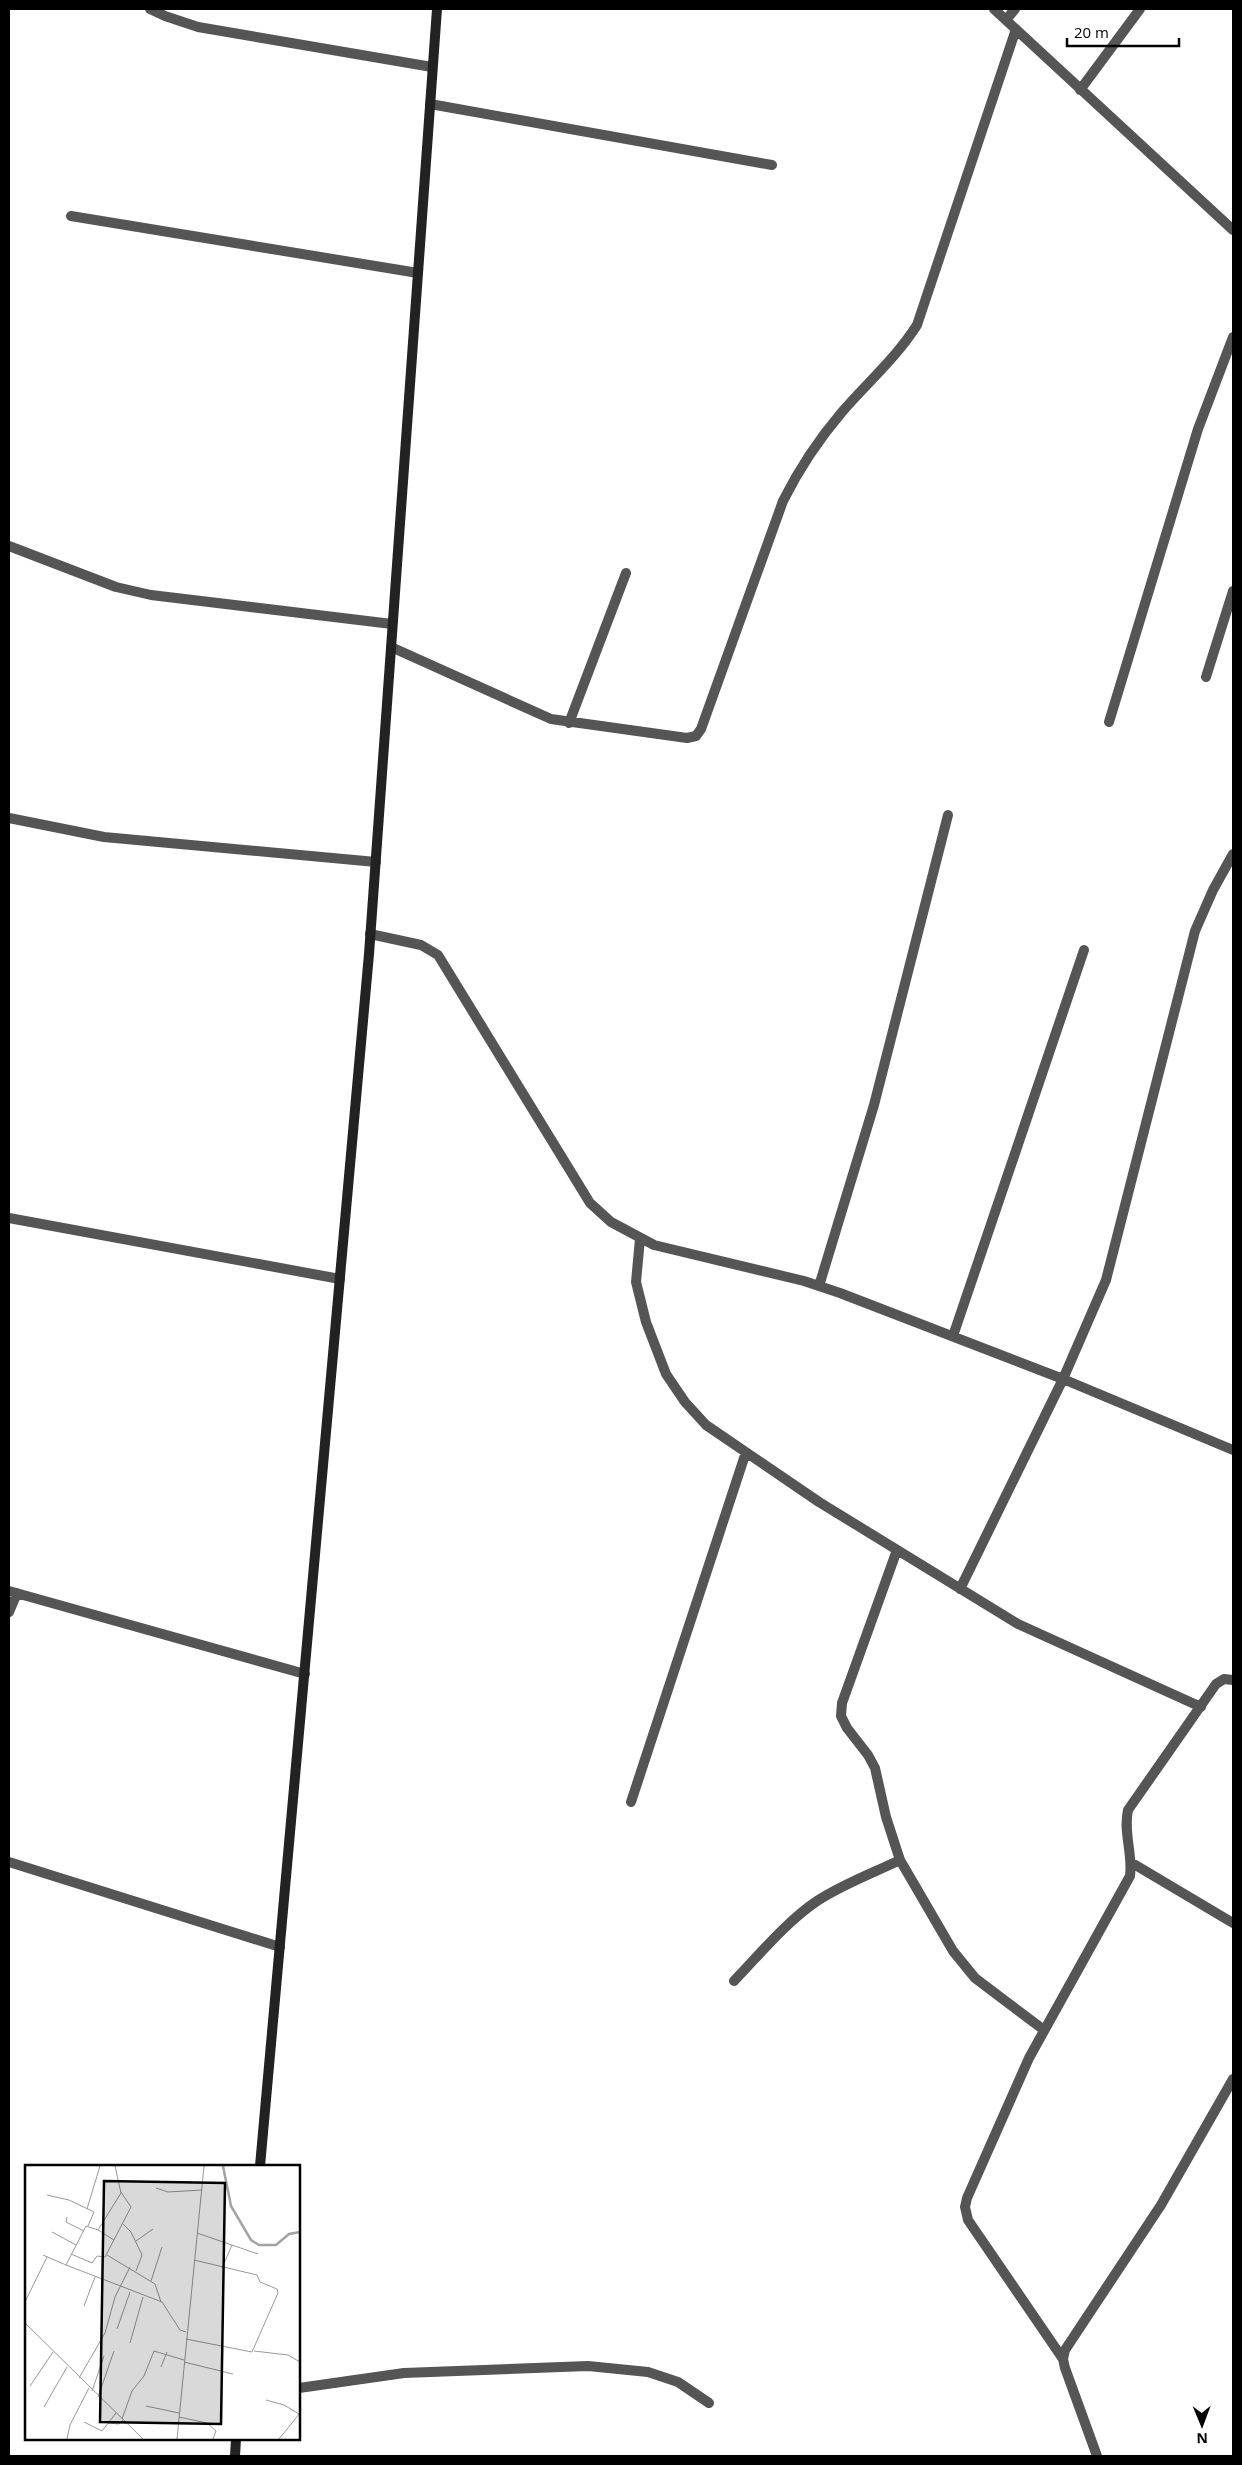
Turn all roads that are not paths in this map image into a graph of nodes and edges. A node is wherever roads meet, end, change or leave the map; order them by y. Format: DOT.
graph roads {
  1 [pos="150,9"];
  2 [pos="436,9"];
  3 [pos="994,9"];
  4 [pos="1015,9"];
  5 [pos="1140,9"];
  6 [pos="1006,20"];
  7 [pos="1016,30"];
  8 [pos="432,67"];
  9 [pos="1080,90"];
  10 [pos="430,104"];
  11 [pos="772,166"];
  12 [pos="71,216"];
  13 [pos="1233,230"];
  14 [pos="418,274"];
  15 [pos="1233,337"];
  16 [pos="9,546"];
  17 [pos="626,573"];
  18 [pos="1233,591"];
  19 [pos="392,624"];
  20 [pos="391,647"];
  21 [pos="1206,677"];
  22 [pos="1109,722"];
  23 [pos="569,723"];
  24 [pos="948,815"];
  25 [pos="9,818"];
  26 [pos="1233,854"];
  27 [pos="376,862"];
  28 [pos="370,934"];
  29 [pos="1084,950"];
  30 [pos="9,1218"];
  31 [pos="640,1239"];
  32 [pos="340,1279"];
  33 [pos="819,1286"];
  34 [pos="953,1336"];
  35 [pos="1063,1379"];
  36 [pos="1233,1450"];
  37 [pos="746,1452"];
  38 [pos="897,1550"];
  39 [pos="960,1589"];
  40 [pos="13,1592"];
  41 [pos="9,1612"];
  42 [pos="304,1674"];
  43 [pos="1233,1680"];
  44 [pos="1201,1706"];
  45 [pos="631,1802"];
  46 [pos="900,1860"];
  47 [pos="9,1862"];
  48 [pos="1132,1863"];
  49 [pos="1233,1923"];
  50 [pos="280,1947"];
  51 [pos="734,1981"];
  52 [pos="1044,2030"];
  53 [pos="1233,2079"];
  54 [pos="260,2165"];
  55 [pos="1063,2359"];
  56 [pos="300,2388"];
  57 [pos="709,2403"];
  58 [pos="236,2440"];
  59 [pos="234,2456"];
  60 [pos="1097,2456"];
  1 -- 8 [label="street"];
  2 -- 8 [label="street"];
  3 -- 6 [label="street"];
  4 -- 6 [label="street"];
  5 -- 9 [label="street"];
  6 -- 7 [label="street"];
  7 -- 9 [label="street"];
  7 -- 23 [label="street"];
  8 -- 10 [label="street"];
  9 -- 13 [label="street"];
  10 -- 11 [label="street"];
  10 -- 14 [label="street"];
  12 -- 14 [label="street"];
  14 -- 19 [label="street"];
  15 -- 22 [label="street"];
  16 -- 19 [label="street"];
  17 -- 23 [label="street"];
  18 -- 21 [label="street"];
  19 -- 20 [label="street"];
  20 -- 23 [label="street"];
  20 -- 27 [label="street"];
  24 -- 33 [label="street"];
  25 -- 27 [label="street"];
  26 -- 35 [label="street"];
  27 -- 28 [label="street"];
  28 -- 31 [label="street"];
  28 -- 32 [label="street"];
  29 -- 34 [label="street"];
  30 -- 32 [label="street"];
  31 -- 33 [label="street"];
  31 -- 37 [label="street"];
  32 -- 42 [label="street"];
  33 -- 34 [label="street"];
  34 -- 35 [label="street"];
  35 -- 36 [label="street"];
  35 -- 39 [label="street"];
  37 -- 38 [label="street"];
  37 -- 45 [label="street"];
  38 -- 39 [label="street"];
  38 -- 46 [label="street"];
  39 -- 44 [label="street"];
  40 -- 41 [label="street"];
  40 -- 42 [label="street"];
  42 -- 50 [label="street"];
  43 -- 44 [label="street"];
  44 -- 48 [label="street"];
  46 -- 51 [label="street"];
  46 -- 52 [label="street"];
  47 -- 50 [label="street"];
  48 -- 49 [label="street"];
  48 -- 52 [label="street"];
  50 -- 54 [label="street"];
  52 -- 55 [label="street"];
  53 -- 55 [label="street"];
  55 -- 60 [label="street"];
  56 -- 57 [label="street"];
  58 -- 59 [label="street"];
}
